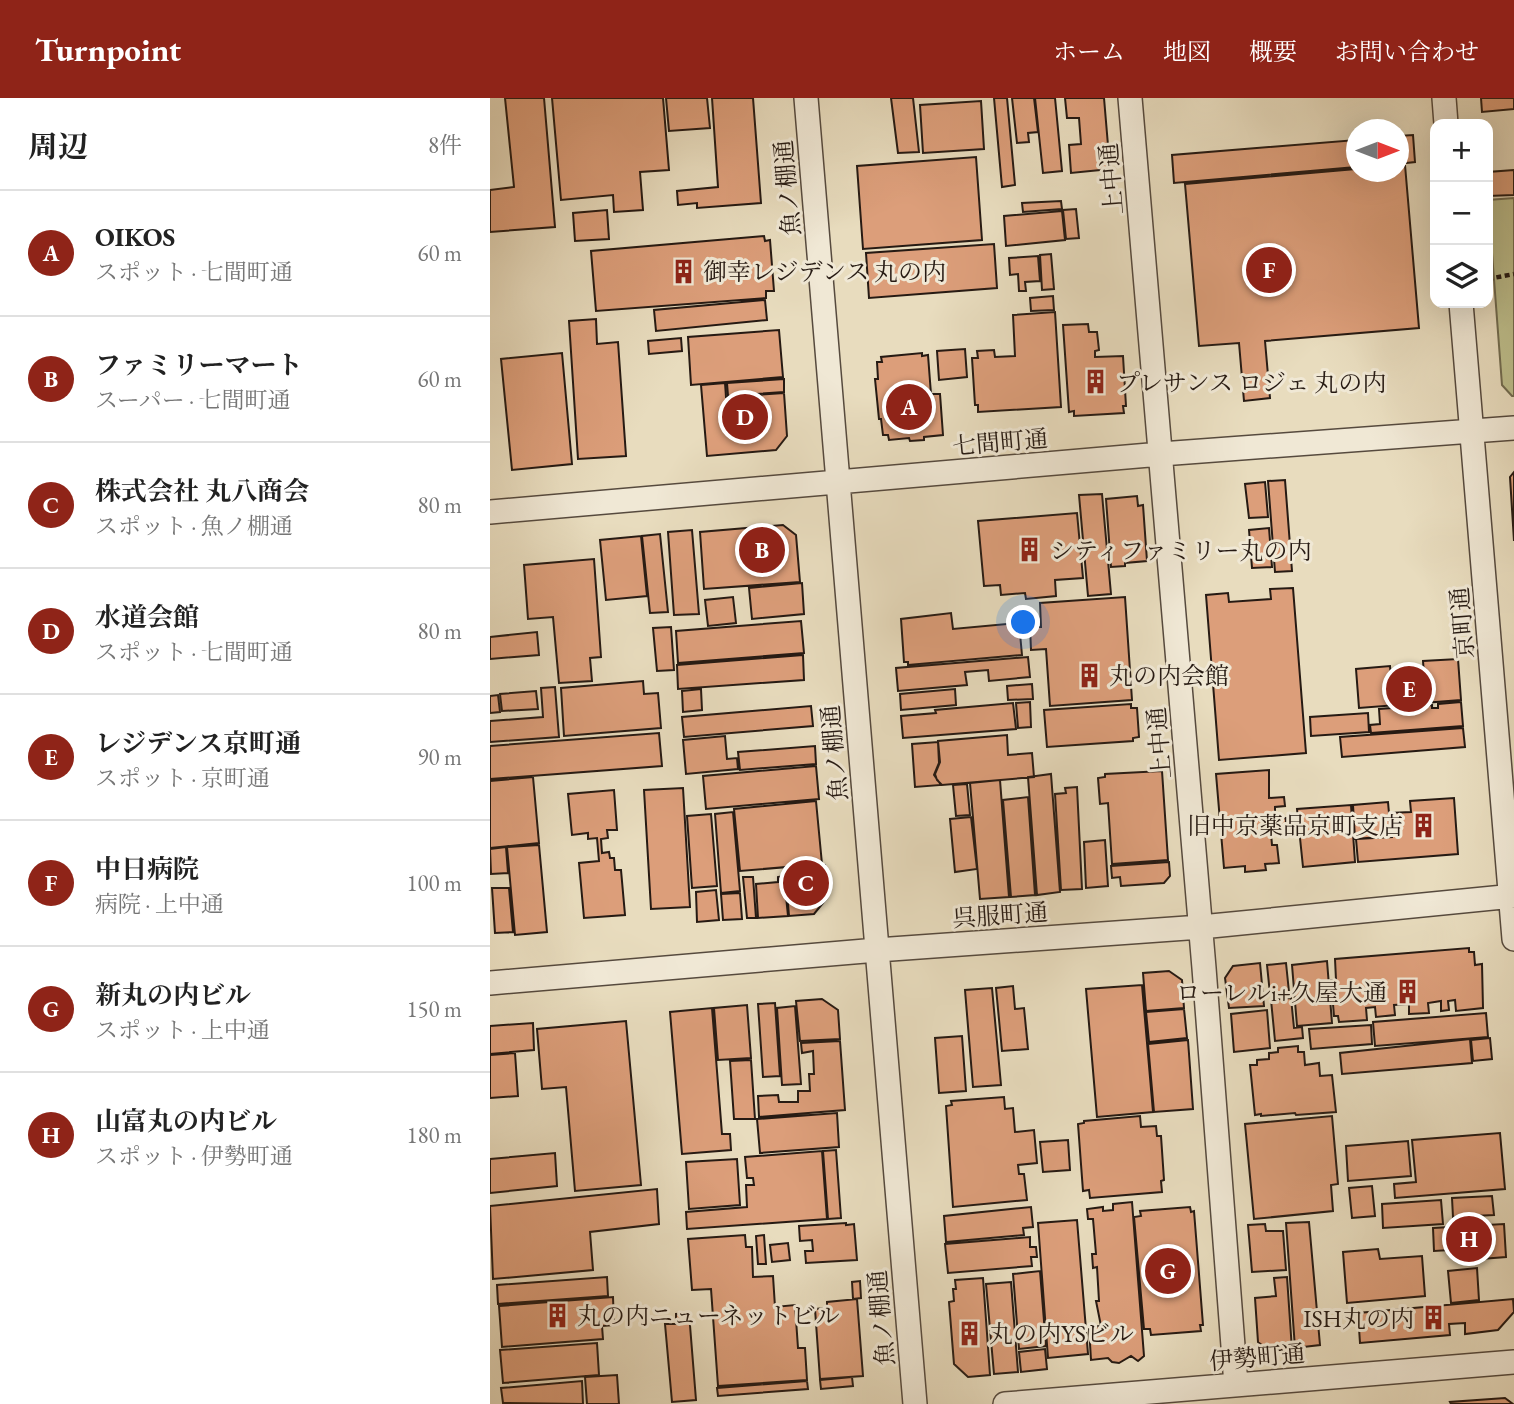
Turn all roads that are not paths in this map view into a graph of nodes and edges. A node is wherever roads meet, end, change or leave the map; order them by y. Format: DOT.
graph roads {
  1 [pos="806,98"];
  2 [pos="1130,98"];
  3 [pos="1444,98"];
  4 [pos="1446,119"];
  5 [pos="1461,308"];
  6 [pos="1514,428"];
  7 [pos="1472,432"];
  8 [pos="1161,454"];
  9 [pos="837,483"];
  10 [pos="490,512"];
  11 [pos="1512,897"];
  12 [pos="1201,928"];
  13 [pos="1514,939"];
  14 [pos="877,950"];
  15 [pos="490,984"];
  16 [pos="1514,1362"];
  17 [pos="1236,1385"];
  18 [pos="915,1404"];
  19 [pos="1005,1404"];
  1 -- 9 [label="street, 魚ノ棚通"];
  2 -- 8 [label="street, 上中通"];
  3 -- 4 [label="street"];
  5 -- 7 [label="street, 京町通"];
  6 -- 7 [label="street, 七間町通"];
  7 -- 8 [label="street, 七間町通"];
  7 -- 11 [label="street, 京町通"];
  8 -- 9 [label="street, 七間町通"];
  8 -- 12 [label="street, 上中通"];
  9 -- 10 [label="street, 七間町通"];
  9 -- 14 [label="street, 魚ノ棚通"];
  11 -- 12 [label="street, 呉服町通"];
  11 -- 13 [label="street, 京町通"];
  12 -- 14 [label="street, 呉服町通"];
  12 -- 17 [label="street, 上中通"];
  14 -- 15 [label="street, 呉服町通"];
  14 -- 18 [label="street, 魚ノ棚通"];
  16 -- 17 [label="street, 伊勢町通"];
  17 -- 19 [label="street, 伊勢町通"];
}
